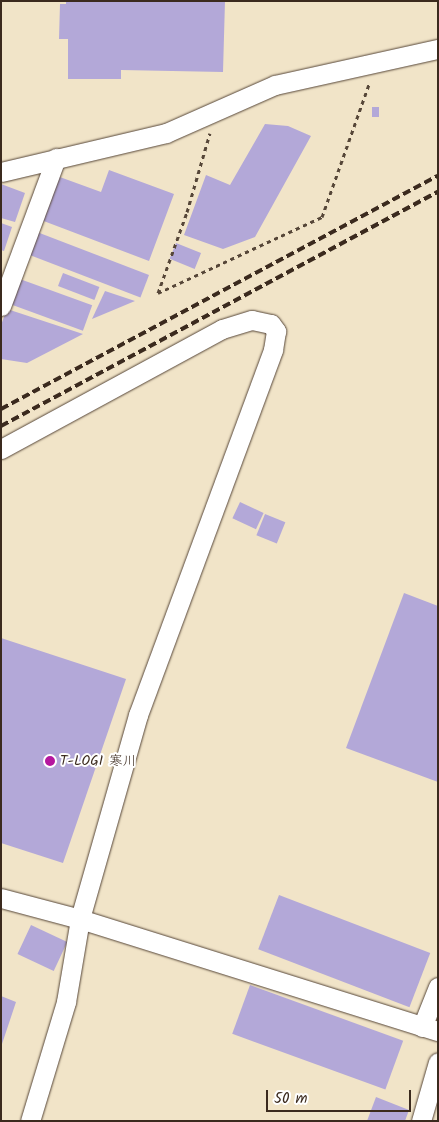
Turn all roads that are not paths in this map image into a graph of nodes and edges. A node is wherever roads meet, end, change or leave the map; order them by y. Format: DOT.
graph roads {
  1 [pos="438,49"];
  2 [pos="56,158"];
  3 [pos="1,172"];
  4 [pos="1,306"];
  5 [pos="1,449"];
  6 [pos="1,898"];
  7 [pos="80,919"];
  8 [pos="438,987"];
  9 [pos="430,1029"];
  10 [pos="438,1062"];
  11 [pos="30,1121"];
  12 [pos="421,1121"];
  1 -- 2 [label="street"];
  2 -- 3 [label="street"];
  2 -- 4 [label="street"];
  5 -- 7 [label="street"];
  6 -- 7 [label="street"];
  7 -- 9 [label="street"];
  7 -- 11 [label="street"];
  8 -- 9 [label="street"];
  10 -- 12 [label="street"];
}
